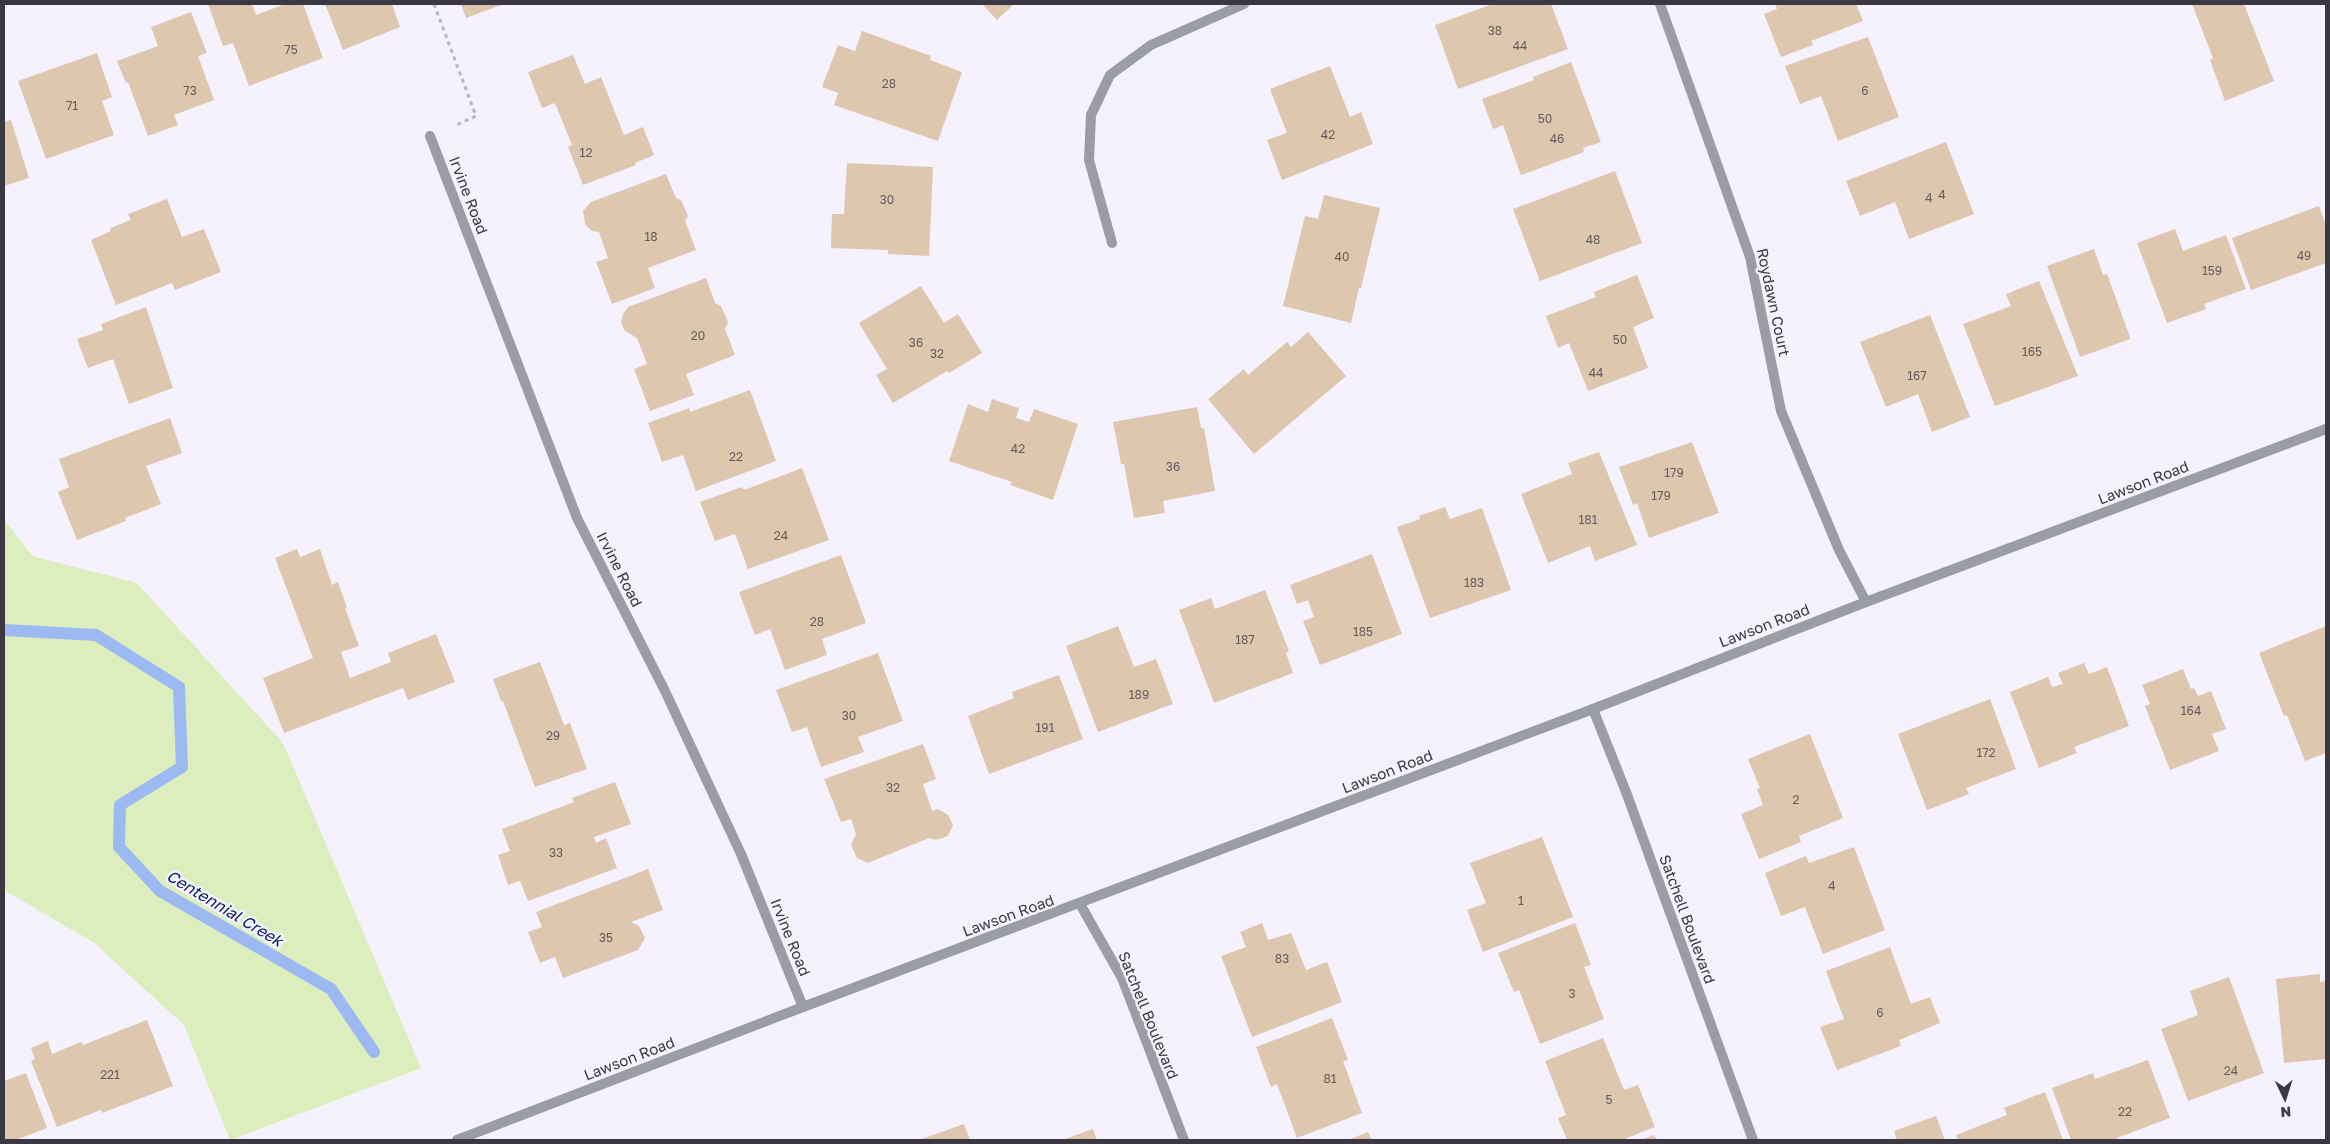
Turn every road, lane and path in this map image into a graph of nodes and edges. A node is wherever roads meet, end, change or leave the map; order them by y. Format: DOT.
graph roads {
  1 [pos="434,4"];
  2 [pos="1244,4"];
  3 [pos="1660,4"];
  4 [pos="430,136"];
  5 [pos="1112,243"];
  6 [pos="2326,429"];
  7 [pos="1866,602"];
  8 [pos="1592,709"];
  9 [pos="1080,904"];
  10 [pos="804,1007"];
  11 [pos="457,1140"];
  12 [pos="1184,1140"];
  13 [pos="1753,1140"];
  1 -- 4 [label="path"];
  2 -- 5 [label="street"];
  3 -- 7 [label="street, Roydawn Court"];
  4 -- 10 [label="street, Irvine Road"];
  6 -- 7 [label="street, Lawson Road"];
  7 -- 8 [label="street, Lawson Road"];
  8 -- 9 [label="street, Lawson Road"];
  8 -- 13 [label="street, Satchell Boulevard"];
  9 -- 10 [label="street, Lawson Road"];
  9 -- 12 [label="street, Satchell Boulevard"];
  10 -- 11 [label="street, Lawson Road"];
}
